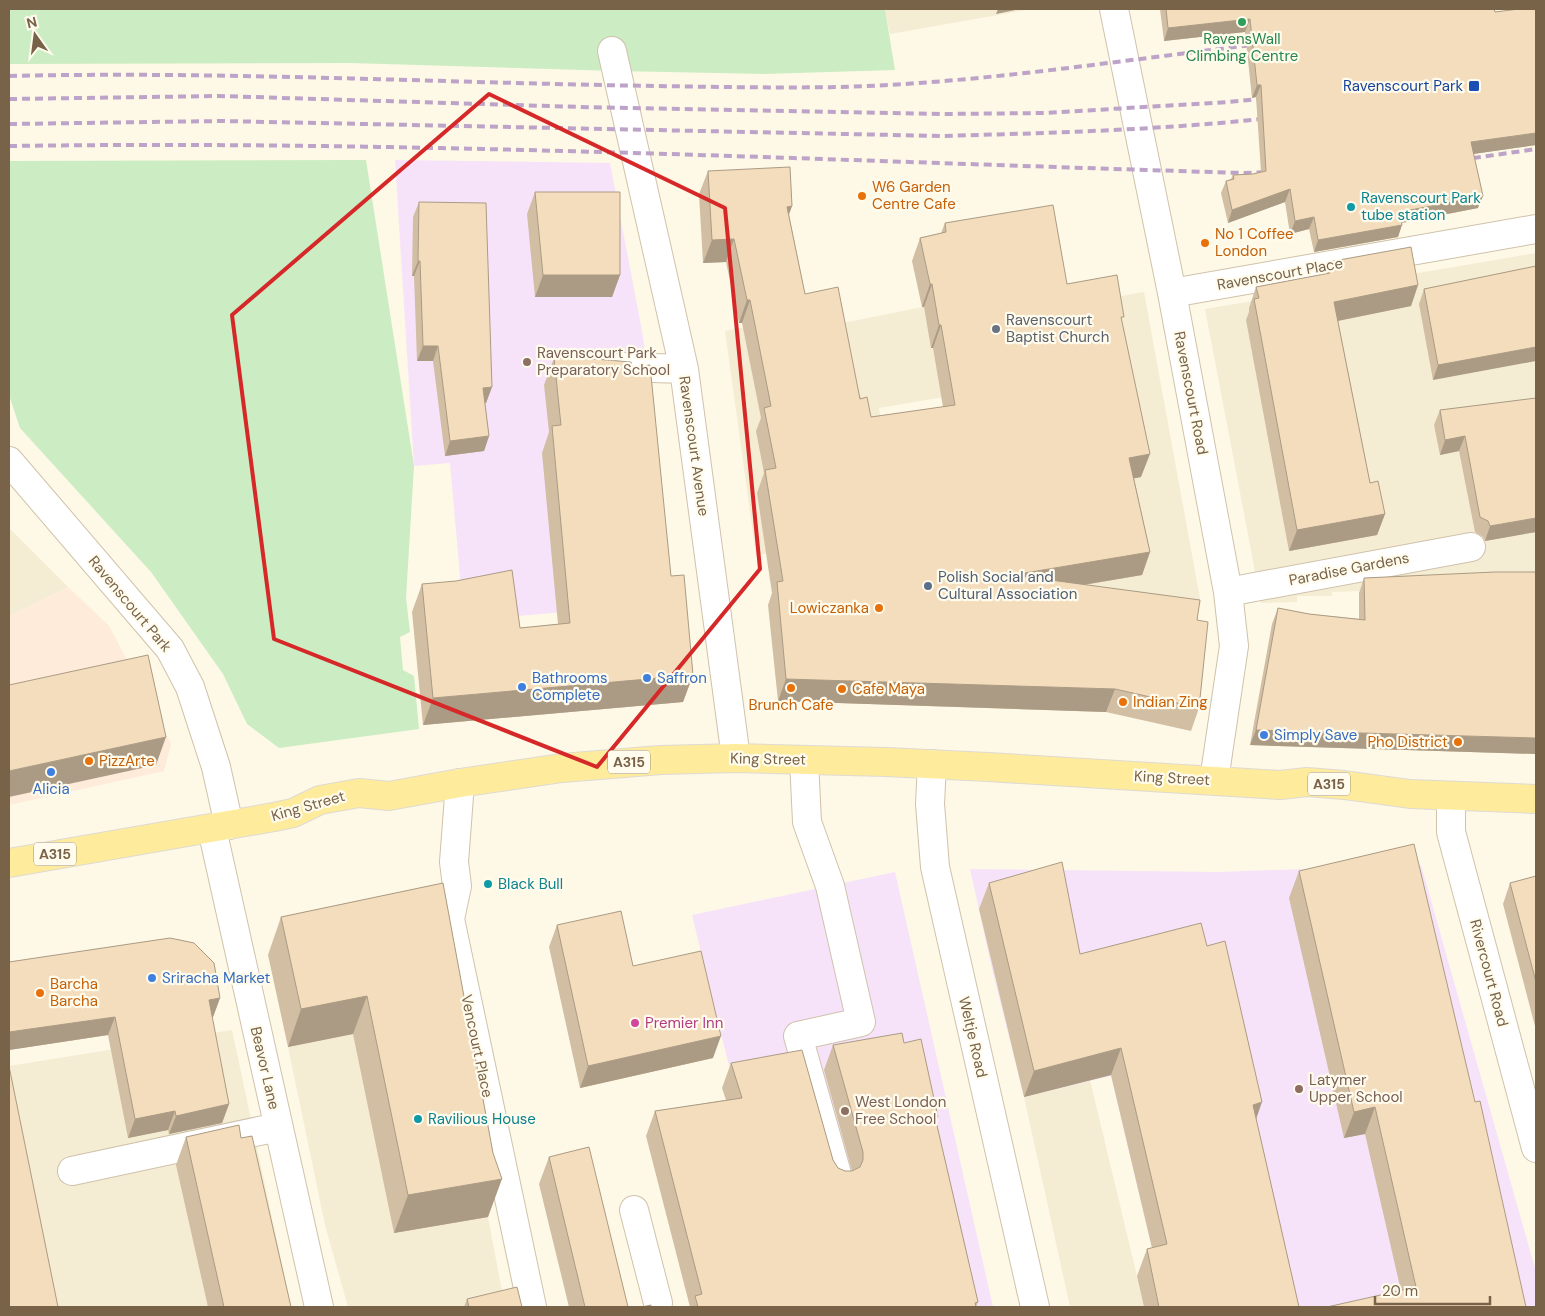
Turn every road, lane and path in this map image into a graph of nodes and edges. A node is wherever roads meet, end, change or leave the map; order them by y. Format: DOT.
graph roads {
  1 [pos="1114,9"];
  2 [pos="612,51"];
  3 [pos="1536,228"];
  4 [pos="1172,293"];
  5 [pos="682,362"];
  6 [pos="622,367"];
  7 [pos="9,461"];
  8 [pos="1471,546"];
  9 [pos="1228,592"];
  10 [pos="736,758"];
  11 [pos="804,760"];
  12 [pos="932,764"];
  13 [pos="1214,780"];
  14 [pos="460,783"];
  15 [pos="1451,796"];
  16 [pos="1536,799"];
  17 [pos="221,827"];
  18 [pos="9,863"];
  19 [pos="278,1127"];
  20 [pos="1536,1148"];
  21 [pos="72,1171"];
  22 [pos="839,1182"];
  23 [pos="634,1210"];
  24 [pos="653,1306"];
  25 [pos="319,1307"];
  26 [pos="532,1307"];
  27 [pos="1035,1307"];
  1 -- 4 [label="street, Ravenscourt Road"];
  2 -- 5 [label="street, Ravenscourt Avenue"];
  3 -- 4 [label="street, Ravenscourt Place"];
  4 -- 9 [label="street, Ravenscourt Road"];
  5 -- 6 [label="street"];
  5 -- 10 [label="street, Ravenscourt Avenue"];
  7 -- 17 [label="street, Ravenscourt Park"];
  8 -- 9 [label="street, Paradise Gardens"];
  9 -- 13 [label="street, Ravenscourt Road"];
  10 -- 11 [label="main road, King Street / A315"];
  10 -- 14 [label="main road, King Street / A315"];
  11 -- 12 [label="main road, King Street / A315"];
  11 -- 22 [label="street"];
  12 -- 13 [label="main road, King Street / A315"];
  12 -- 27 [label="street, Weltje Road"];
  13 -- 15 [label="main road, King Street / A315"];
  14 -- 17 [label="main road, King Street / A315"];
  14 -- 26 [label="street, Vencourt Place"];
  15 -- 16 [label="main road, King Street / A315"];
  15 -- 20 [label="street, Rivercourt Road"];
  17 -- 18 [label="main road, King Street / A315"];
  17 -- 19 [label="street, Beavor Lane"];
  19 -- 21 [label="street"];
  19 -- 25 [label="street, Beavor Lane"];
  23 -- 24 [label="street"];
}
